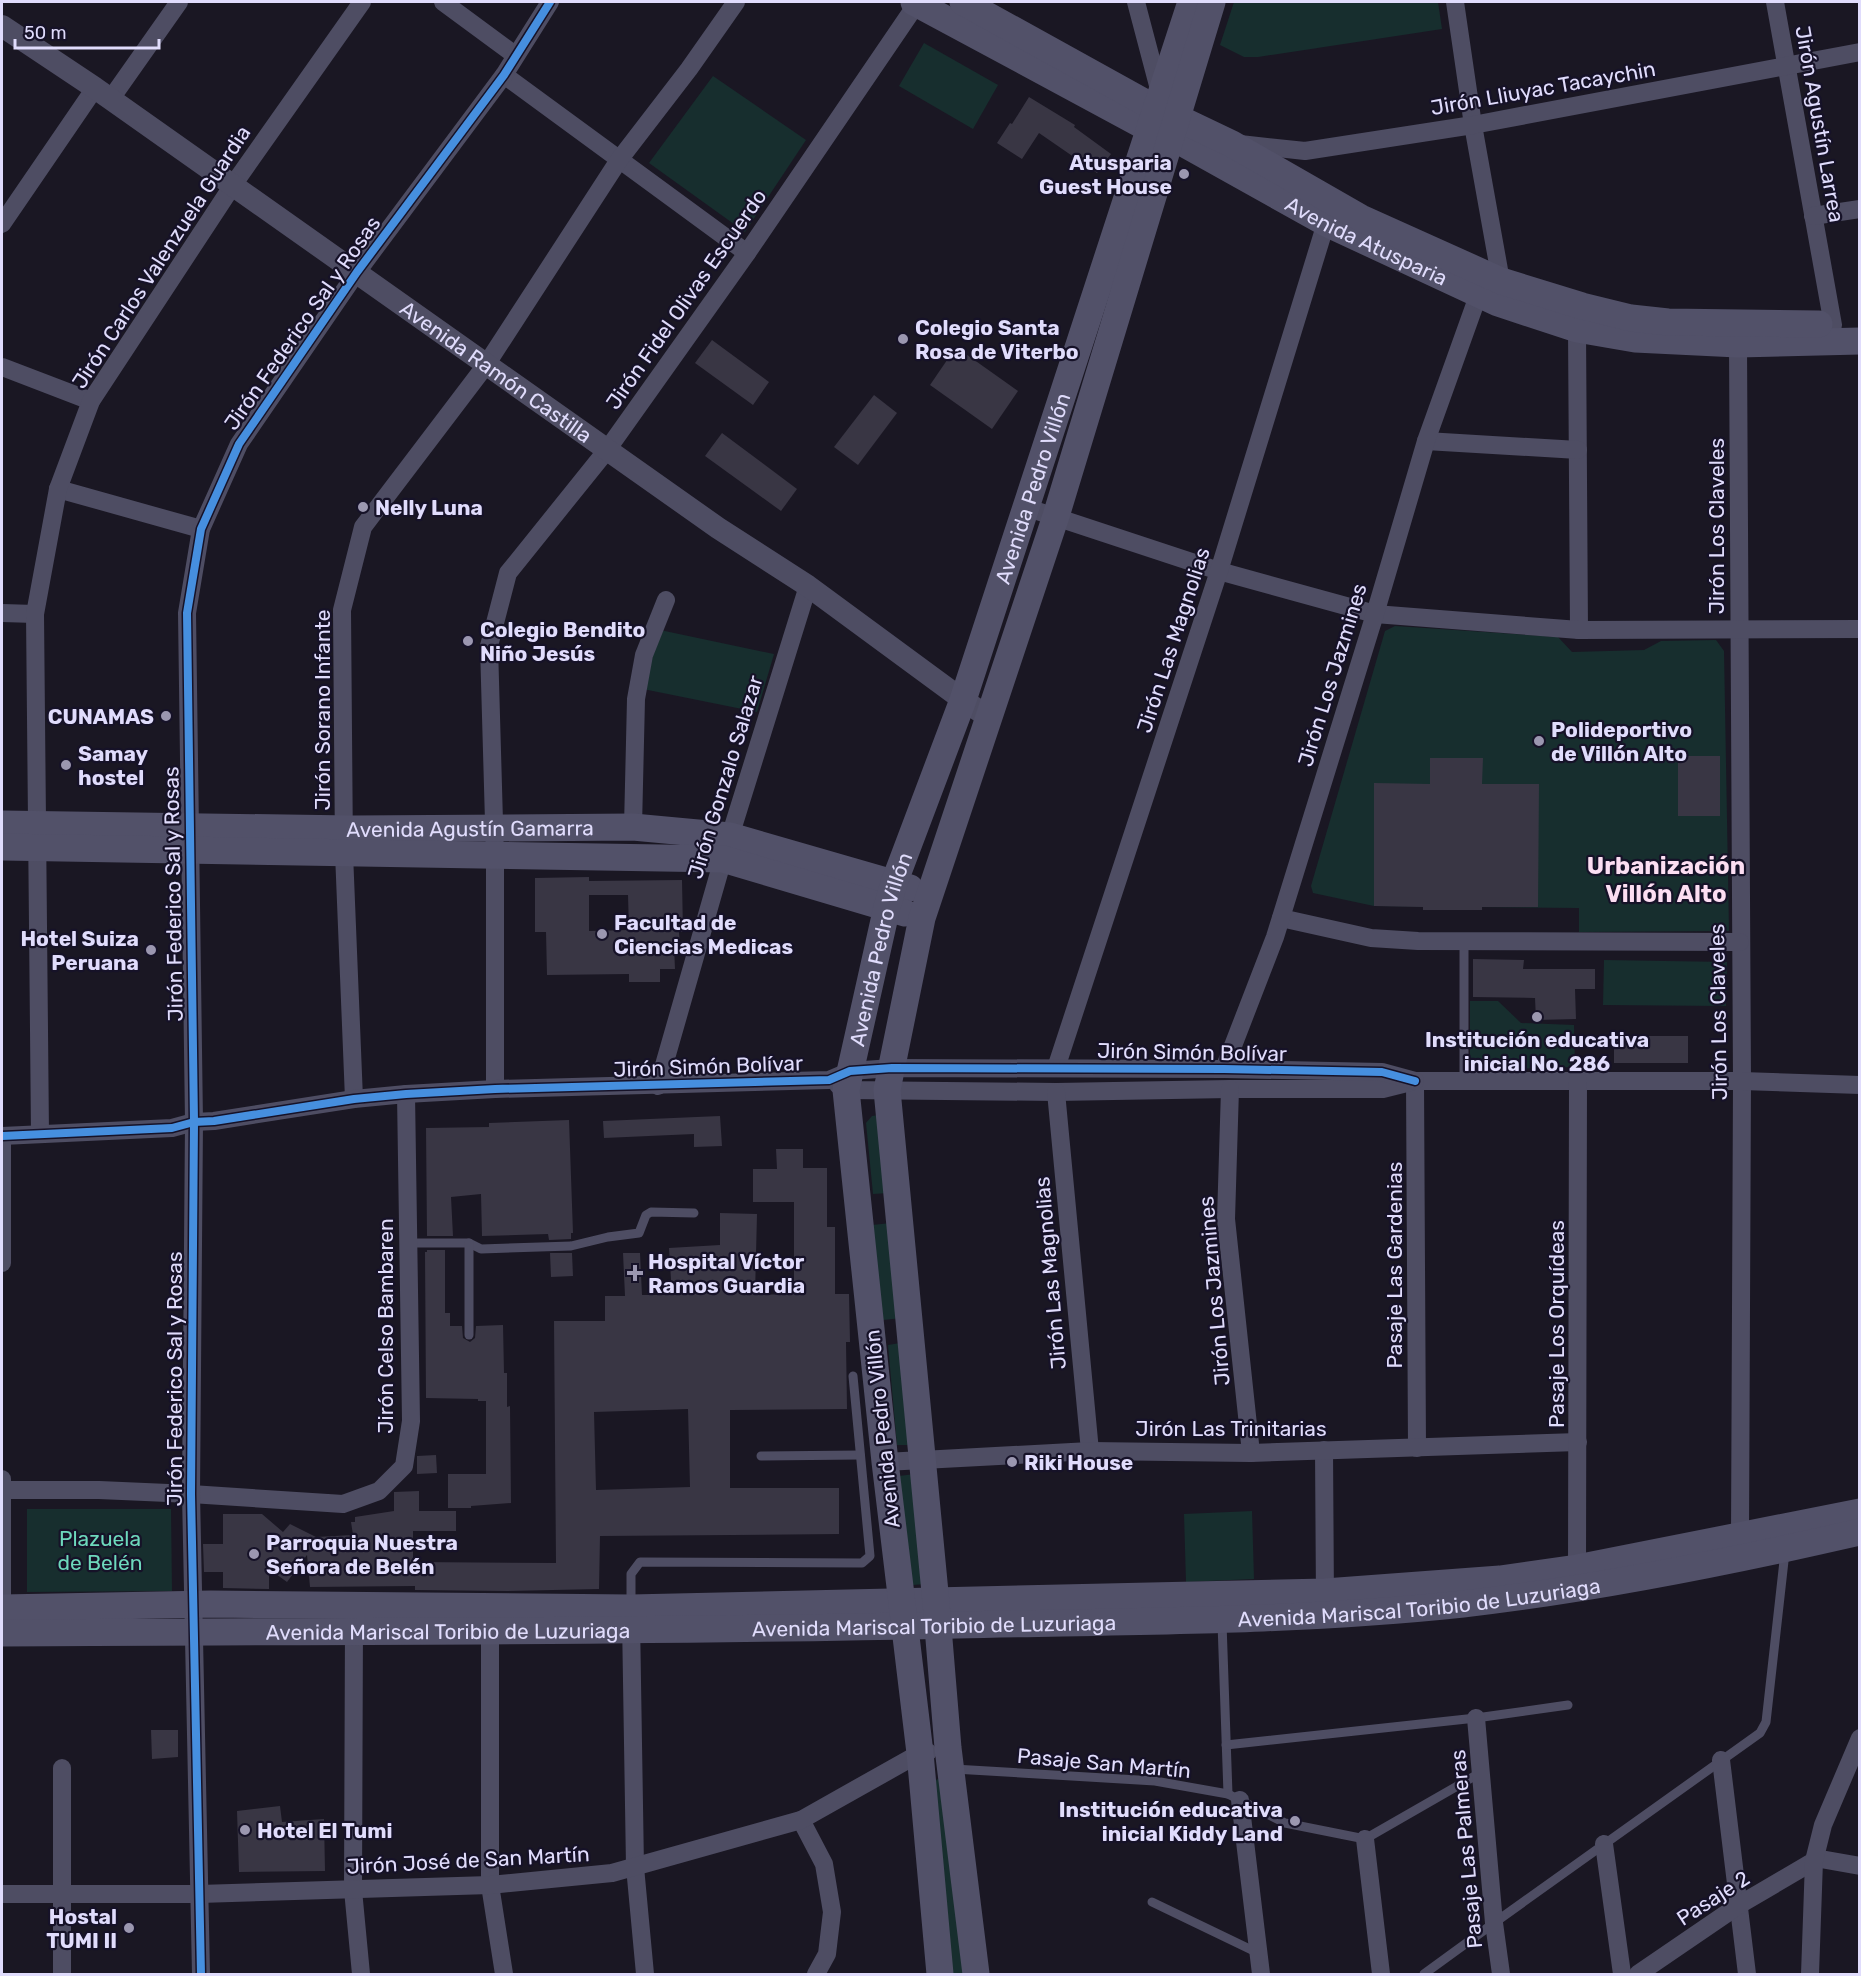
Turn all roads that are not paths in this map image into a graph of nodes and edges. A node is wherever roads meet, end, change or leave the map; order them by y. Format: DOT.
graph roads {
  1 [pos="179,2"];
  2 [pos="362,2"];
  3 [pos="443,2"];
  4 [pos="550,2"];
  5 [pos="736,2"];
  6 [pos="916,2"];
  7 [pos="963,2"];
  8 [pos="1136,2"];
  9 [pos="1191,2"];
  10 [pos="1212,2"];
  11 [pos="1455,2"];
  12 [pos="1775,2"];
  13 [pos="2,26"];
  14 [pos="1860,52"];
  15 [pos="515,55"];
  16 [pos="1785,66"];
  17 [pos="504,75"];
  18 [pos="103,94"];
  19 [pos="1163,117"];
  20 [pos="1473,125"];
  21 [pos="1232,144"];
  22 [pos="619,160"];
  23 [pos="233,185"];
  24 [pos="1860,209"];
  25 [pos="1813,216"];
  26 [pos="1326,223"];
  27 [pos="2,224"];
  28 [pos="747,253"];
  29 [pos="357,272"];
  30 [pos="1490,287"];
  31 [pos="1860,324"];
  32 [pos="1833,325"];
  33 [pos="1577,329"];
  34 [pos="1860,341"];
  35 [pos="1738,344"];
  36 [pos="486,366"];
  37 [pos="2,367"];
  38 [pos="91,401"];
  39 [pos="1426,441"];
  40 [pos="608,450"];
  41 [pos="1578,450"];
  42 [pos="58,489"];
  43 [pos="1025,507"];
  44 [pos="1056,516"];
  45 [pos="201,529"];
  46 [pos="1219,572"];
  47 [pos="808,586"];
  48 [pos="666,600"];
  49 [pos="2,613"];
  50 [pos="35,614"];
  51 [pos="1375,614"];
  52 [pos="1738,628"];
  53 [pos="1860,629"];
  54 [pos="1579,630"];
  55 [pos="963,700"];
  56 [pos="990,718"];
  57 [pos="2,824"];
  58 [pos="633,827"];
  59 [pos="494,828"];
  60 [pos="36,836"];
  61 [pos="191,838"];
  62 [pos="344,841"];
  63 [pos="2,847"];
  64 [pos="727,847"];
  65 [pos="495,856"];
  66 [pos="891,895"];
  67 [pos="926,907"];
  68 [pos="1281,918"];
  69 [pos="1464,942"];
  70 [pos="1740,942"];
  71 [pos="1056,1068"];
  72 [pos="1224,1070"];
  73 [pos="889,1079"];
  74 [pos="842,1080"];
  75 [pos="1578,1080"];
  76 [pos="1415,1081"];
  77 [pos="1464,1081"];
  78 [pos="1742,1081"];
  79 [pos="1860,1085"];
  80 [pos="658,1086"];
  81 [pos="495,1089"];
  82 [pos="1230,1089"];
  83 [pos="1056,1092"];
  84 [pos="406,1094"];
  85 [pos="354,1099"];
  86 [pos="194,1122"];
  87 [pos="40,1134"];
  88 [pos="2,1136"];
  89 [pos="898,1203"];
  90 [pos="858,1208"];
  91 [pos="694,1213"];
  92 [pos="408,1243"];
  93 [pos="469,1243"];
  94 [pos="2,1263"];
  95 [pos="910,1328"];
  96 [pos="871,1332"];
  97 [pos="469,1335"];
  98 [pos="854,1376"];
  99 [pos="1578,1442"];
  100 [pos="1417,1448"];
  101 [pos="1324,1450"];
  102 [pos="1090,1451"];
  103 [pos="1251,1453"];
  104 [pos="761,1456"];
  105 [pos="873,1459"];
  106 [pos="922,1460"];
  107 [pos="2,1478"];
  108 [pos="2,1490"];
  109 [pos="191,1494"];
  110 [pos="1860,1512"];
  111 [pos="1860,1532"];
  112 [pos="1740,1535"];
  113 [pos="1785,1549"];
  114 [pos="1577,1568"];
  115 [pos="1325,1603"];
  116 [pos="193,1604"];
  117 [pos="1222,1607"];
  118 [pos="2,1608"];
  119 [pos="937,1614"];
  120 [pos="902,1615"];
  121 [pos="2,1618"];
  122 [pos="354,1618"];
  123 [pos="631,1619"];
  124 [pos="192,1631"];
  125 [pos="490,1631"];
  126 [pos="2,1633"];
  127 [pos="1568,1705"];
  128 [pos="1476,1719"];
  129 [pos="1860,1738"];
  130 [pos="1226,1745"];
  131 [pos="920,1754"];
  132 [pos="950,1758"];
  133 [pos="1721,1760"];
  134 [pos="63,1768"];
  135 [pos="1480,1773"];
  136 [pos="1234,1797"];
  137 [pos="801,1820"];
  138 [pos="1365,1839"];
  139 [pos="1604,1844"];
  140 [pos="1814,1860"];
  141 [pos="1860,1866"];
  142 [pos="635,1867"];
  143 [pos="490,1885"];
  144 [pos="353,1890"];
  145 [pos="2,1894"];
  146 [pos="199,1894"];
  147 [pos="63,1895"];
  148 [pos="1152,1902"];
  149 [pos="1739,1905"];
  150 [pos="1494,1923"];
  151 [pos="1259,1953"];
  152 [pos="62,1974"];
  153 [pos="201,1974"];
  154 [pos="361,1974"];
  155 [pos="504,1974"];
  156 [pos="645,1974"];
  157 [pos="816,1974"];
  158 [pos="940,1974"];
  159 [pos="976,1974"];
  160 [pos="1261,1974"];
  161 [pos="1381,1974"];
  162 [pos="1424,1974"];
  163 [pos="1501,1974"];
  164 [pos="1622,1974"];
  165 [pos="1638,1974"];
  166 [pos="1747,1974"];
  167 [pos="1810,1974"];
  1 -- 18 [label="street"];
  2 -- 23 [label="street, Jirón Carlos Valenzuela Guardia"];
  3 -- 15 [label="street"];
  4 -- 15 [label="street, Jirón Federico Sal y Rosas"];
  5 -- 22 [label="street, Jirón Sorano Infante"];
  6 -- 19 [label="main road, Avenida Atusparia"];
  6 -- 28 [label="street, Jirón Fidel Olivas Escuerdo"];
  7 -- 19 [label="main road, Avenida Atusparia"];
  8 -- 19 [label="street"];
  9 -- 19 [label="main road, Avenida Pedro Villón"];
  10 -- 19 [label="main road, Avenida Pedro Villón"];
  11 -- 20 [label="street"];
  12 -- 16 [label="street, Jirón Agustín Larrea"];
  13 -- 18 [label="street, Avenida Ramón Castilla"];
  14 -- 16 [label="street, Jirón Lliuyac Tacaychin"];
  15 -- 17 [label="street, Jirón Federico Sal y Rosas"];
  16 -- 20 [label="street, Jirón Lliuyac Tacaychin"];
  16 -- 25 [label="street, Jirón Agustín Larrea"];
  17 -- 22 [label="street"];
  17 -- 29 [label="street, Jirón Federico Sal y Rosas"];
  18 -- 23 [label="street, Avenida Ramón Castilla"];
  18 -- 27 [label="street"];
  19 -- 21 [label="main road, Avenida Atusparia"];
  19 -- 26 [label="main road, Avenida Atusparia"];
  19 -- 43 [label="main road, Avenida Pedro Villón"];
  19 -- 44 [label="main road, Avenida Pedro Villón"];
  20 -- 21 [label="street, Jirón Lliuyac Tacaychin"];
  20 -- 30 [label="street"];
  21 -- 30 [label="main road, Avenida Atusparia"];
  22 -- 28 [label="street"];
  22 -- 36 [label="street, Jirón Sorano Infante"];
  23 -- 29 [label="street, Avenida Ramón Castilla"];
  23 -- 38 [label="street, Jirón Carlos Valenzuela Guardia"];
  24 -- 25 [label="street"];
  25 -- 32 [label="street, Jirón Agustín Larrea"];
  26 -- 30 [label="main road, Avenida Atusparia"];
  26 -- 46 [label="street, Jirón Las Magnolias"];
  28 -- 40 [label="street, Jirón Fidel Olivas Escuerdo"];
  29 -- 36 [label="street, Avenida Ramón Castilla"];
  29 -- 45 [label="street, Jirón Federico Sal y Rosas"];
  30 -- 32 [label="main road, Avenida Atusparia"];
  30 -- 33 [label="main road, Avenida Atusparia"];
  30 -- 39 [label="street, Jirón Los Jazmines"];
  31 -- 32 [label="main road, Avenida Atusparia"];
  33 -- 35 [label="main road, Avenida Atusparia"];
  33 -- 41 [label="street"];
  34 -- 35 [label="main road, Avenida Atusparia"];
  35 -- 52 [label="street, Jirón Los Claveles"];
  36 -- 40 [label="street, Avenida Ramón Castilla"];
  36 -- 62 [label="street, Jirón Sorano Infante"];
  37 -- 38 [label="street"];
  38 -- 42 [label="street, Jirón Carlos Valenzuela Guardia"];
  39 -- 41 [label="street"];
  39 -- 51 [label="street, Jirón Los Jazmines"];
  40 -- 47 [label="street, Avenida Ramón Castilla"];
  40 -- 59 [label="street, Jirón Fidel Olivas Escuerdo"];
  41 -- 54 [label="street"];
  42 -- 45 [label="street"];
  42 -- 50 [label="street, Jirón Carlos Valenzuela Guardia"];
  43 -- 44 [label="street"];
  43 -- 55 [label="main road, Avenida Pedro Villón"];
  44 -- 46 [label="street"];
  44 -- 56 [label="main road, Avenida Pedro Villón"];
  45 -- 61 [label="street, Jirón Federico Sal y Rosas"];
  46 -- 51 [label="street"];
  46 -- 71 [label="street, Jirón Las Magnolias"];
  47 -- 55 [label="street, Avenida Ramón Castilla"];
  47 -- 64 [label="street, Jirón Gonzalo Salazar"];
  48 -- 58 [label="street"];
  49 -- 50 [label="street"];
  50 -- 60 [label="street, Jirón Carlos Valenzuela Guardia"];
  51 -- 54 [label="street"];
  51 -- 68 [label="street, Jirón Los Jazmines"];
  52 -- 53 [label="street"];
  52 -- 54 [label="street"];
  52 -- 70 [label="street, Jirón Los Claveles"];
  55 -- 56 [label="street, Avenida Ramón Castilla"];
  55 -- 66 [label="main road, Avenida Pedro Villón"];
  56 -- 67 [label="main road, Avenida Pedro Villón"];
  57 -- 60 [label="main road, Avenida Agustín Gamarra"];
  58 -- 59 [label="main road, Avenida Agustín Gamarra"];
  58 -- 64 [label="main road, Avenida Agustín Gamarra"];
  59 -- 62 [label="main road, Avenida Agustín Gamarra"];
  59 -- 65 [label="street, Jirón Fidel Olivas Escuerdo"];
  60 -- 61 [label="main road, Avenida Agustín Gamarra"];
  60 -- 63 [label="main road, Avenida Agustín Gamarra"];
  60 -- 87 [label="street, Jirón Carlos Valenzuela Guardia"];
  61 -- 62 [label="main road, Avenida Agustín Gamarra"];
  61 -- 86 [label="street, Jirón Federico Sal y Rosas"];
  62 -- 65 [label="main road, Avenida Agustín Gamarra"];
  62 -- 85 [label="street, Jirón Sorano Infante"];
  64 -- 65 [label="main road, Avenida Agustín Gamarra"];
  64 -- 66 [label="main road, Avenida Agustín Gamarra"];
  64 -- 80 [label="street, Jirón Gonzalo Salazar"];
  65 -- 81 [label="street, Jirón Fidel Olivas Escuerdo"];
  66 -- 67 [label="main road, Avenida Agustín Gamarra"];
  66 -- 74 [label="main road, Avenida Pedro Villón"];
  67 -- 73 [label="main road, Avenida Pedro Villón"];
  68 -- 69 [label="street"];
  68 -- 72 [label="street, Jirón Los Jazmines"];
  69 -- 70 [label="street"];
  69 -- 77 [label="lane"];
  70 -- 78 [label="street, Jirón Los Claveles"];
  71 -- 72 [label="street, Jirón Simón Bolívar"];
  71 -- 73 [label="street, Jirón Simón Bolívar"];
  72 -- 76 [label="street, Jirón Simón Bolívar"];
  73 -- 74 [label="street, Jirón Simón Bolívar"];
  73 -- 83 [label="street, Jirón Simón Bolívar"];
  73 -- 89 [label="main road, Avenida Pedro Villón"];
  74 -- 80 [label="street, Jirón Simón Bolívar"];
  74 -- 90 [label="main road, Avenida Pedro Villón"];
  75 -- 77 [label="street, Jirón Simón Bolívar"];
  75 -- 78 [label="street, Jirón Simón Bolívar"];
  75 -- 99 [label="street, Pasaje Los Orquídeas"];
  76 -- 77 [label="street, Jirón Simón Bolívar"];
  76 -- 82 [label="street, Jirón Simón Bolívar"];
  76 -- 100 [label="street, Pasaje Las Gardenias"];
  78 -- 79 [label="street, Jirón Simón Bolívar"];
  78 -- 112 [label="street, Jirón Los Claveles"];
  80 -- 81 [label="street, Jirón Simón Bolívar"];
  81 -- 84 [label="street, Jirón Simón Bolívar"];
  82 -- 83 [label="street, Jirón Simón Bolívar"];
  82 -- 103 [label="street, Jirón Los Jazmines"];
  83 -- 102 [label="street, Jirón Las Magnolias"];
  84 -- 85 [label="street, Jirón Simón Bolívar"];
  84 -- 92 [label="street, Jirón Celso Bambaren"];
  85 -- 86 [label="street, Jirón Simón Bolívar"];
  86 -- 87 [label="street, Jirón Simón Bolívar"];
  86 -- 109 [label="street, Jirón Federico Sal y Rosas"];
  87 -- 88 [label="street, Jirón Simón Bolívar"];
  88 -- 94 [label="street"];
  89 -- 90 [label="main road"];
  89 -- 95 [label="main road, Avenida Pedro Villón"];
  90 -- 96 [label="main road, Avenida Pedro Villón"];
  91 -- 93 [label="lane"];
  92 -- 93 [label="lane"];
  92 -- 109 [label="street, Jirón Celso Bambaren"];
  93 -- 97 [label="lane"];
  95 -- 96 [label="main road"];
  95 -- 106 [label="main road, Avenida Pedro Villón"];
  96 -- 105 [label="main road, Avenida Pedro Villón"];
  98 -- 105 [label="lane"];
  99 -- 100 [label="street, Jirón Las Trinitarias"];
  99 -- 114 [label="street, Pasaje Los Orquídeas"];
  100 -- 101 [label="street, Jirón Las Trinitarias"];
  101 -- 103 [label="street, Jirón Las Trinitarias"];
  101 -- 115 [label="street"];
  102 -- 103 [label="street, Jirón Las Trinitarias"];
  102 -- 106 [label="street, Jirón Las Trinitarias"];
  104 -- 105 [label="lane"];
  105 -- 106 [label="street, Jirón Las Trinitarias"];
  105 -- 120 [label="main road, Avenida Pedro Villón"];
  105 -- 123 [label="lane"];
  106 -- 119 [label="main road, Avenida Pedro Villón"];
  107 -- 108 [label="street"];
  108 -- 109 [label="street, Jirón Celso Bambaren"];
  108 -- 118 [label="street"];
  109 -- 116 [label="street, Jirón Federico Sal y Rosas"];
  110 -- 112 [label="main road, Avenida Mariscal Toribio de Luzuriaga"];
  111 -- 113 [label="main road, Avenida Mariscal Toribio de Luzuriaga"];
  112 -- 114 [label="main road, Avenida Mariscal Toribio de Luzuriaga"];
  113 -- 115 [label="main road, Avenida Mariscal Toribio de Luzuriaga"];
  113 -- 133 [label="lane"];
  114 -- 115 [label="main road, Avenida Mariscal Toribio de Luzuriaga"];
  115 -- 117 [label="main road, Avenida Mariscal Toribio de Luzuriaga"];
  116 -- 118 [label="main road, Avenida Mariscal Toribio de Luzuriaga"];
  116 -- 122 [label="main road, Avenida Mariscal Toribio de Luzuriaga"];
  116 -- 124 [label="street, Jirón Federico Sal y Rosas"];
  117 -- 119 [label="main road, Avenida Mariscal Toribio de Luzuriaga"];
  117 -- 130 [label="lane"];
  118 -- 121 [label="street"];
  119 -- 120 [label="main road, Avenida Mariscal Toribio de Luzuriaga"];
  119 -- 132 [label="main road, Avenida Pedro Villón"];
  120 -- 123 [label="main road, Avenida Mariscal Toribio de Luzuriaga"];
  120 -- 131 [label="main road, Avenida Pedro Villón"];
  122 -- 123 [label="main road, Avenida Mariscal Toribio de Luzuriaga"];
  122 -- 124 [label="main road, Avenida Mariscal Toribio de Luzuriaga"];
  122 -- 125 [label="main road, Avenida Mariscal Toribio de Luzuriaga"];
  122 -- 144 [label="street"];
  123 -- 125 [label="main road, Avenida Mariscal Toribio de Luzuriaga"];
  123 -- 142 [label="street"];
  124 -- 126 [label="main road, Avenida Mariscal Toribio de Luzuriaga"];
  124 -- 146 [label="street, Jirón Federico Sal y Rosas"];
  125 -- 143 [label="street"];
  127 -- 128 [label="lane"];
  128 -- 130 [label="lane"];
  128 -- 135 [label="street, Pasaje Las Palmeras"];
  129 -- 140 [label="street"];
  130 -- 136 [label="lane"];
  131 -- 132 [label="street, Jirón José de San Martín"];
  131 -- 137 [label="street, Jirón José de San Martín"];
  131 -- 158 [label="main road, Avenida Pedro Villón"];
  132 -- 136 [label="lane, Pasaje San Martín"];
  132 -- 159 [label="main road, Avenida Pedro Villón"];
  133 -- 139 [label="lane"];
  133 -- 149 [label="street"];
  134 -- 147 [label="street"];
  135 -- 138 [label="lane"];
  135 -- 150 [label="street, Pasaje Las Palmeras"];
  136 -- 138 [label="lane, Pasaje San Martín"];
  136 -- 151 [label="street"];
  137 -- 142 [label="street, Jirón José de San Martín"];
  137 -- 157 [label="street"];
  138 -- 161 [label="street"];
  139 -- 150 [label="lane"];
  139 -- 164 [label="street"];
  140 -- 141 [label="street"];
  140 -- 149 [label="street, Pasaje 2"];
  140 -- 167 [label="street"];
  142 -- 143 [label="street, Jirón José de San Martín"];
  142 -- 156 [label="street"];
  143 -- 144 [label="street, Jirón José de San Martín"];
  143 -- 155 [label="street"];
  144 -- 146 [label="street, Jirón José de San Martín"];
  144 -- 154 [label="street"];
  145 -- 147 [label="street, Jirón José de San Martín"];
  146 -- 147 [label="street, Jirón José de San Martín"];
  146 -- 153 [label="street, Jirón Federico Sal y Rosas"];
  147 -- 152 [label="street"];
  148 -- 151 [label="lane"];
  149 -- 165 [label="street, Pasaje 2"];
  149 -- 166 [label="street"];
  150 -- 162 [label="lane"];
  150 -- 163 [label="street, Pasaje Las Palmeras"];
  151 -- 160 [label="street"];
}
